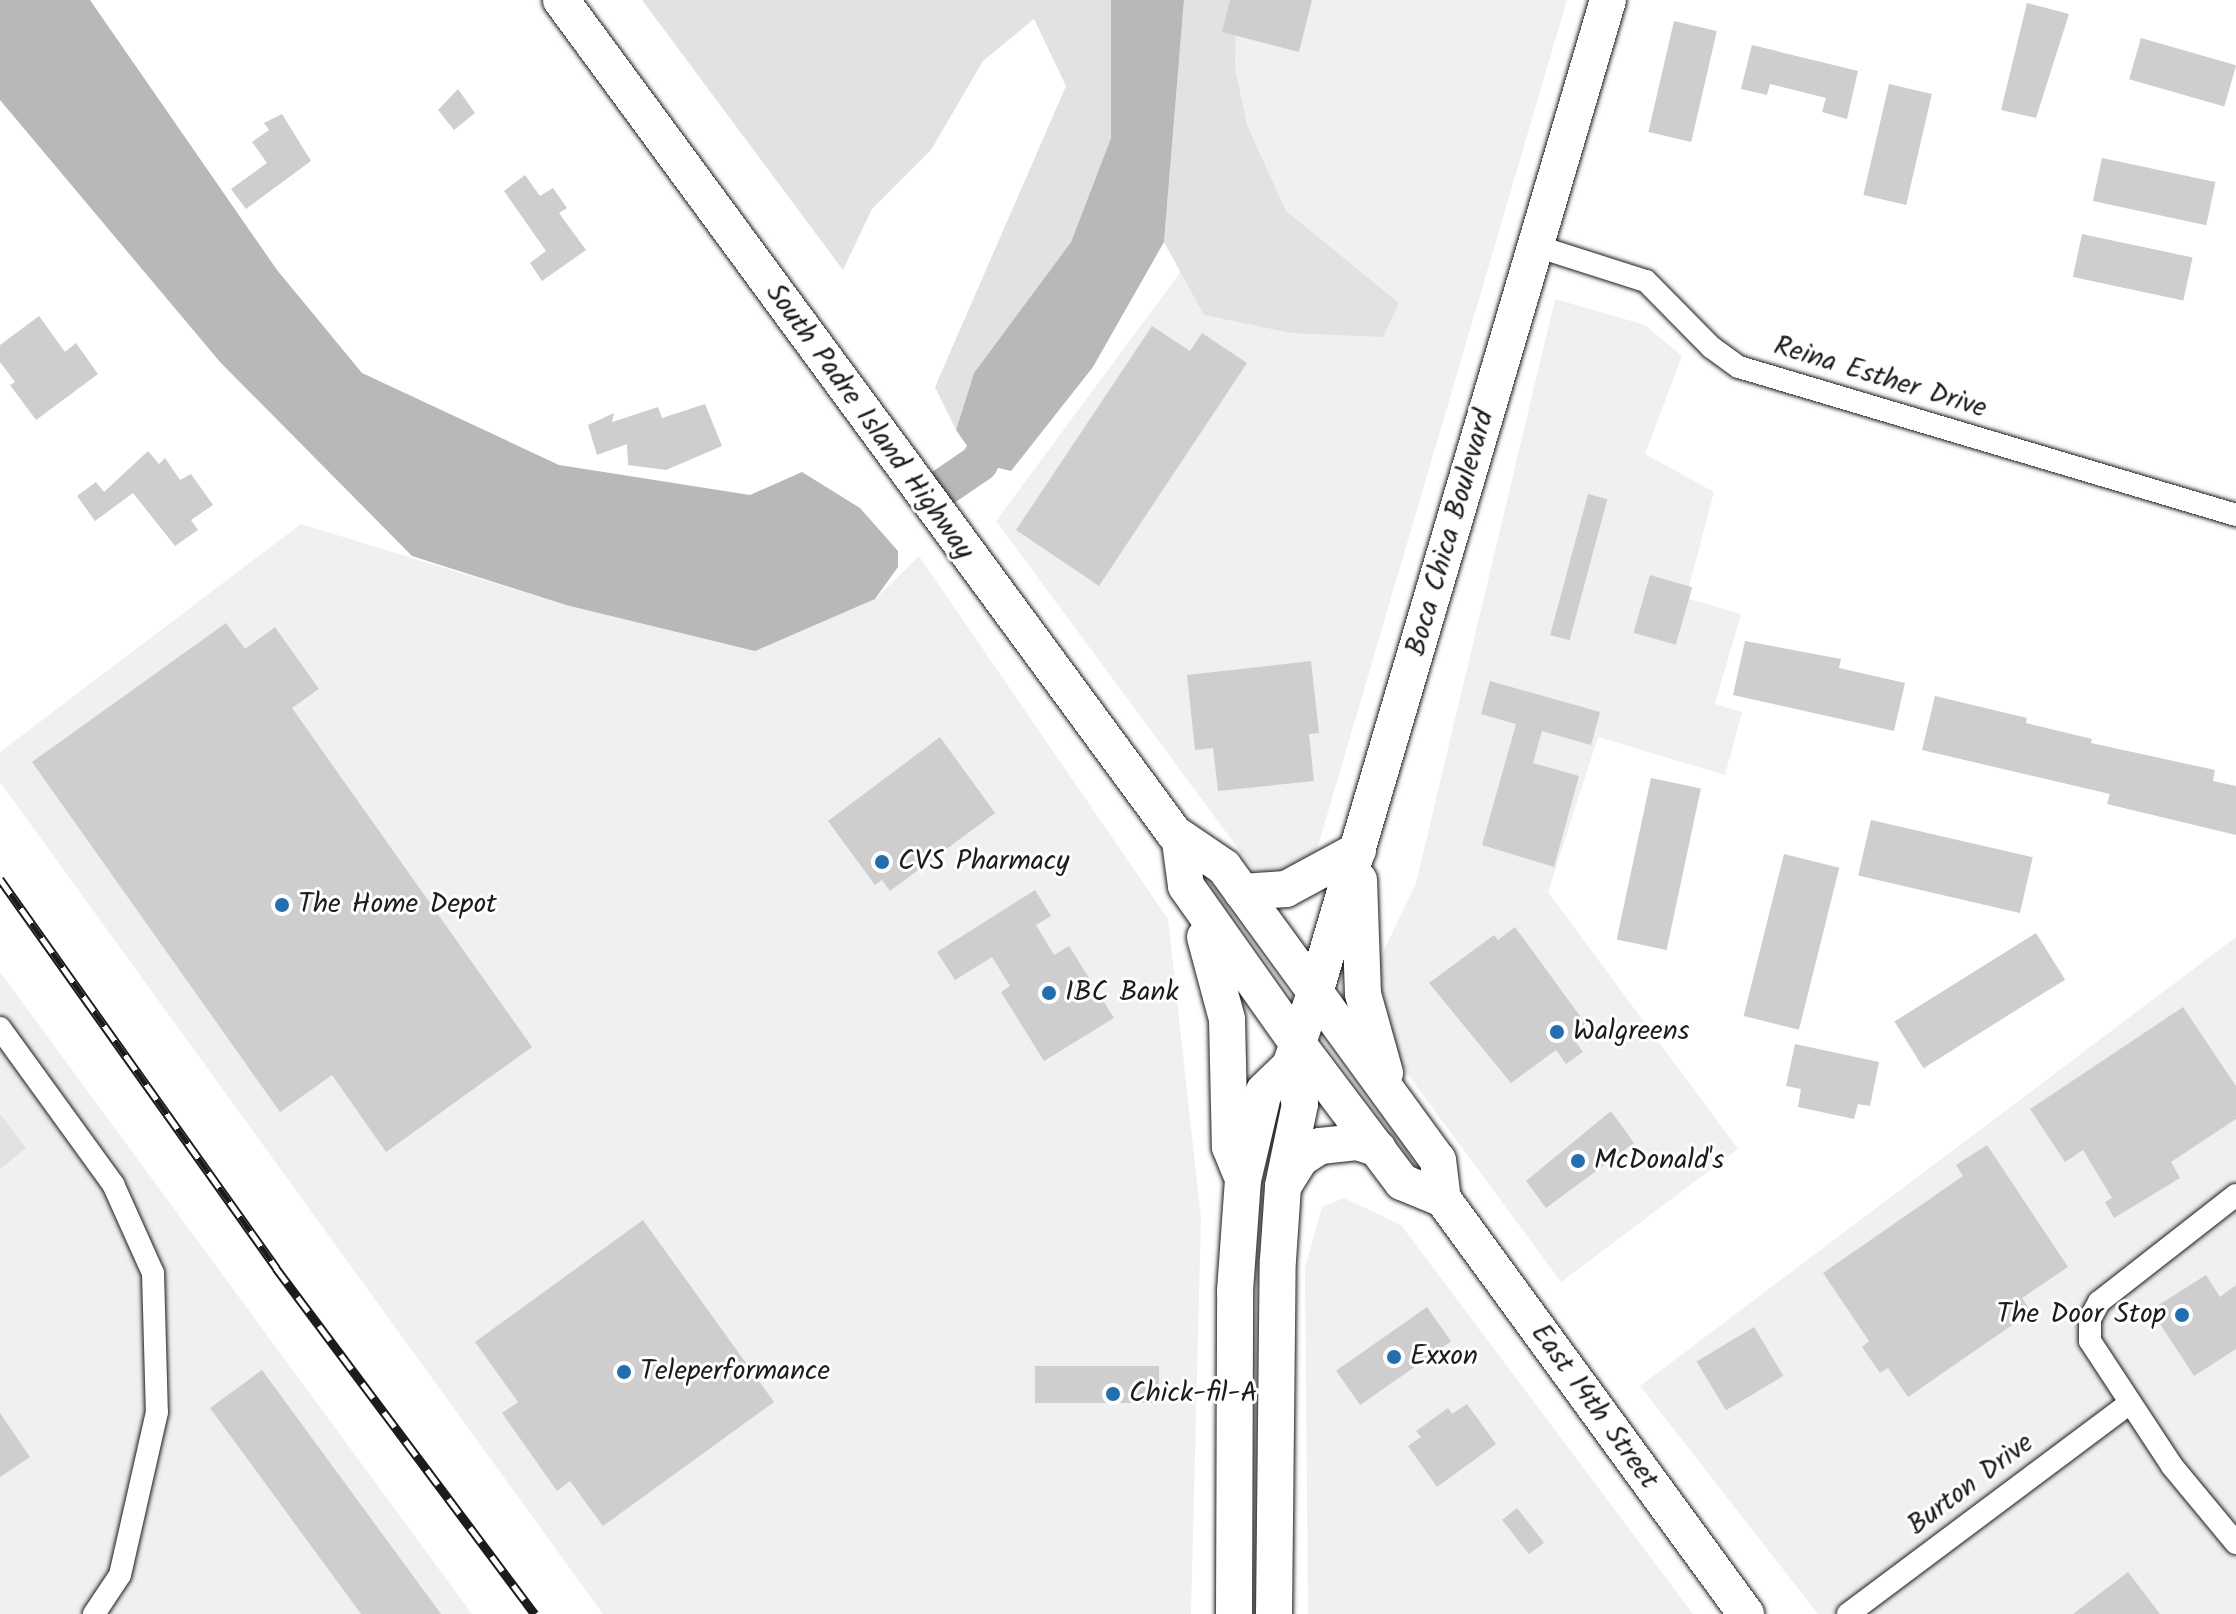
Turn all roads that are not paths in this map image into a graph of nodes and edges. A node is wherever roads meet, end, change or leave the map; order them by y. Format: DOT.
graph roads {
  1 [pos="561,0"];
  2 [pos="1608,0"];
  3 [pos="1536,246"];
  4 [pos="2236,515"];
  5 [pos="1180,841"];
  6 [pos="1358,850"];
  7 [pos="1186,886"];
  8 [pos="1242,892"];
  9 [pos="1315,993"];
  10 [pos="0,1028"];
  11 [pos="1294,1055"];
  12 [pos="1393,1099"];
  13 [pos="1378,1149"];
  14 [pos="1243,1180"];
  15 [pos="1283,1186"];
  16 [pos="2236,1195"];
  17 [pos="1443,1199"];
  18 [pos="2130,1403"];
  19 [pos="2236,1543"];
  20 [pos="94,1614"];
  21 [pos="1234,1614"];
  22 [pos="1274,1614"];
  23 [pos="1746,1614"];
  24 [pos="1848,1614"];
  1 -- 5 [label="main road, South Padre Island Highway"];
  2 -- 3 [label="main road, Boca Chica Boulevard"];
  3 -- 4 [label="street, Reina Esther Drive"];
  3 -- 6 [label="main road, Boca Chica Boulevard"];
  5 -- 7 [label="main road, South Padre Island Highway"];
  5 -- 8 [label="main road, South Padre Island Highway"];
  6 -- 8 [label="main road"];
  6 -- 9 [label="main road, Boca Chica Boulevard"];
  6 -- 12 [label="main road"];
  7 -- 11 [label="main road, South Padre Island Highway"];
  7 -- 14 [label="main road"];
  8 -- 9 [label="main road, South Padre Island Highway"];
  9 -- 11 [label="main road, Boca Chica Boulevard"];
  9 -- 12 [label="main road, East 14th Street"];
  10 -- 20 [label="street"];
  11 -- 13 [label="main road"];
  11 -- 14 [label="main road, Boca Chica Boulevard"];
  11 -- 15 [label="main road"];
  12 -- 17 [label="main road, East 14th Street"];
  13 -- 15 [label="main road"];
  13 -- 17 [label="main road"];
  14 -- 21 [label="main road, Boca Chica Boulevard"];
  15 -- 22 [label="main road"];
  16 -- 18 [label="street"];
  17 -- 23 [label="main road, East 14th Street"];
  18 -- 19 [label="street"];
  18 -- 24 [label="street, Burton Drive"];
}
